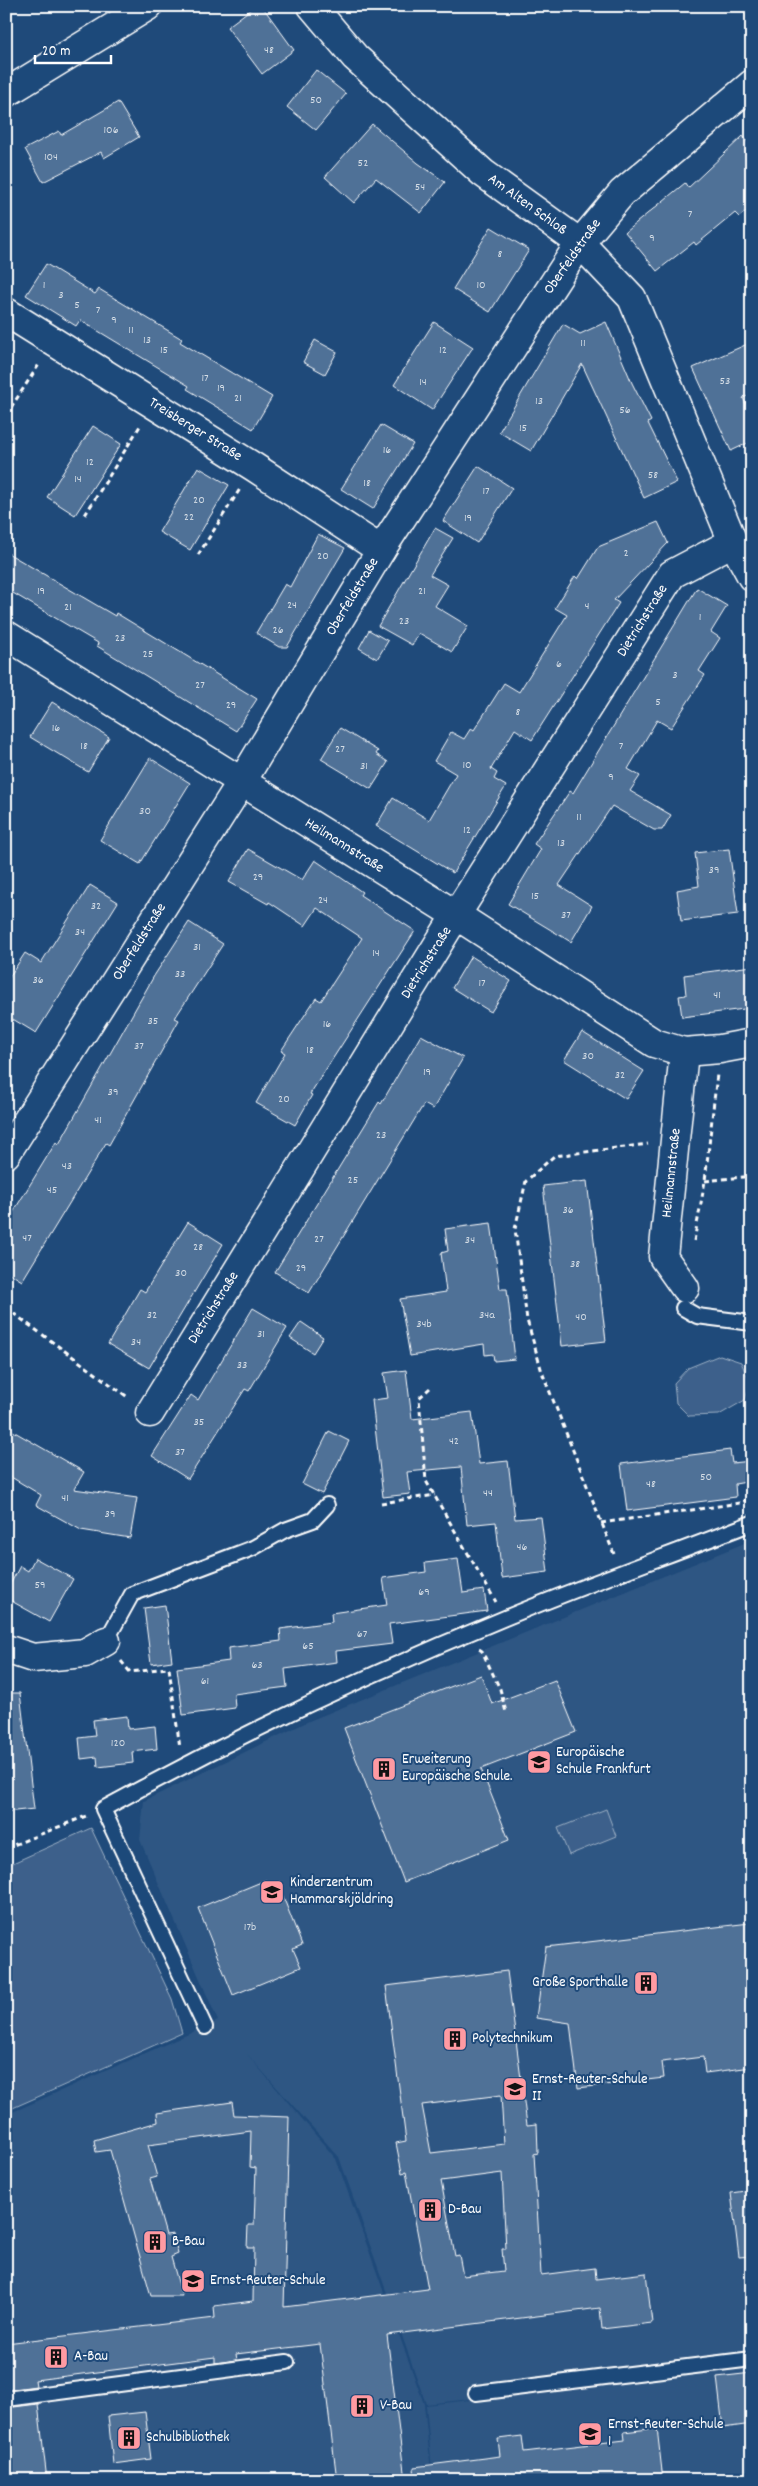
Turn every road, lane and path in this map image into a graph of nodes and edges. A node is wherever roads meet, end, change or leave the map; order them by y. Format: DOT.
graph roads {
  1 [pos="148,6"];
  2 [pos="312,6"];
  3 [pos="752,84"];
  4 [pos="6,93"];
  5 [pos="580,243"];
  6 [pos="6,312"];
  7 [pos="53,342"];
  8 [pos="154,404"];
  9 [pos="6,415"];
  10 [pos="254,467"];
  11 [pos="85,515"];
  12 [pos="733,542"];
  13 [pos="381,550"];
  14 [pos="198,555"];
  15 [pos="752,577"];
  16 [pos="6,635"];
  17 [pos="241,783"];
  18 [pos="456,916"];
  19 [pos="752,1043"];
  20 [pos="720,1049"];
  21 [pos="684,1052"];
  22 [pos="675,1140"];
  23 [pos="6,1154"];
  24 [pos="752,1176"];
  25 [pos="705,1181"];
  26 [pos="692,1249"];
  27 [pos="684,1298"];
  28 [pos="6,1308"];
  29 [pos="752,1323"];
  30 [pos="430,1388"];
  31 [pos="150,1413"];
  32 [pos="435,1496"];
  33 [pos="752,1498"];
  34 [pos="381,1503"];
  35 [pos="327,1505"];
  36 [pos="601,1522"];
  37 [pos="752,1523"];
  38 [pos="622,1574"];
  39 [pos="505,1618"];
  40 [pos="106,1641"];
  41 [pos="6,1649"];
  42 [pos="482,1651"];
  43 [pos="130,1672"];
  44 [pos="506,1712"];
  45 [pos="182,1766"];
  46 [pos="103,1809"];
  47 [pos="6,1848"];
  48 [pos="205,2027"];
  49 [pos="752,2359"];
  50 [pos="287,2362"];
  51 [pos="476,2393"];
  52 [pos="6,2399"];
  53 [pos="752,2475"];
  54 [pos="749,2480"];
  1 -- 4 [label="street"];
  2 -- 5 [label="street, Am Alten Schloß"];
  3 -- 5 [label="street, Oberfeldstraße"];
  5 -- 12 [label="street, Am Alten Schloß"];
  5 -- 13 [label="street, Oberfeldstraße"];
  6 -- 7 [label="street, Treisberger Straße"];
  7 -- 8 [label="street, Treisberger Straße"];
  7 -- 9 [label="path"];
  8 -- 10 [label="street, Treisberger Straße"];
  8 -- 11 [label="path"];
  10 -- 13 [label="street, Treisberger Straße"];
  10 -- 14 [label="path"];
  12 -- 15 [label="street, Am Alten Schloß"];
  12 -- 18 [label="street, Dietrichstraße"];
  13 -- 17 [label="street, Oberfeldstraße"];
  16 -- 17 [label="street, Heilmannstraße"];
  17 -- 18 [label="street, Heilmannstraße"];
  17 -- 23 [label="street, Oberfeldstraße"];
  18 -- 21 [label="street, Heilmannstraße"];
  18 -- 31 [label="street, Dietrichstraße"];
  19 -- 20 [label="street, Heilmannstraße"];
  20 -- 21 [label="street, Heilmannstraße"];
  20 -- 25 [label="path"];
  21 -- 22 [label="street, Heilmannstraße"];
  22 -- 27 [label="street, Heilmannstraße"];
  22 -- 36 [label="path"];
  24 -- 25 [label="path"];
  25 -- 26 [label="path"];
  27 -- 29 [label="lane"];
  28 -- 31 [label="path"];
  30 -- 32 [label="path"];
  32 -- 34 [label="path"];
  32 -- 39 [label="path"];
  33 -- 36 [label="path"];
  35 -- 40 [label="lane"];
  36 -- 38 [label="path"];
  37 -- 38 [label="lane"];
  38 -- 39 [label="lane"];
  39 -- 45 [label="lane"];
  40 -- 41 [label="street"];
  42 -- 44 [label="path"];
  43 -- 45 [label="path"];
  45 -- 46 [label="lane"];
  46 -- 47 [label="path"];
  46 -- 48 [label="lane"];
  49 -- 51 [label="lane"];
  50 -- 52 [label="lane"];
  53 -- 54 [label="path"];
}
